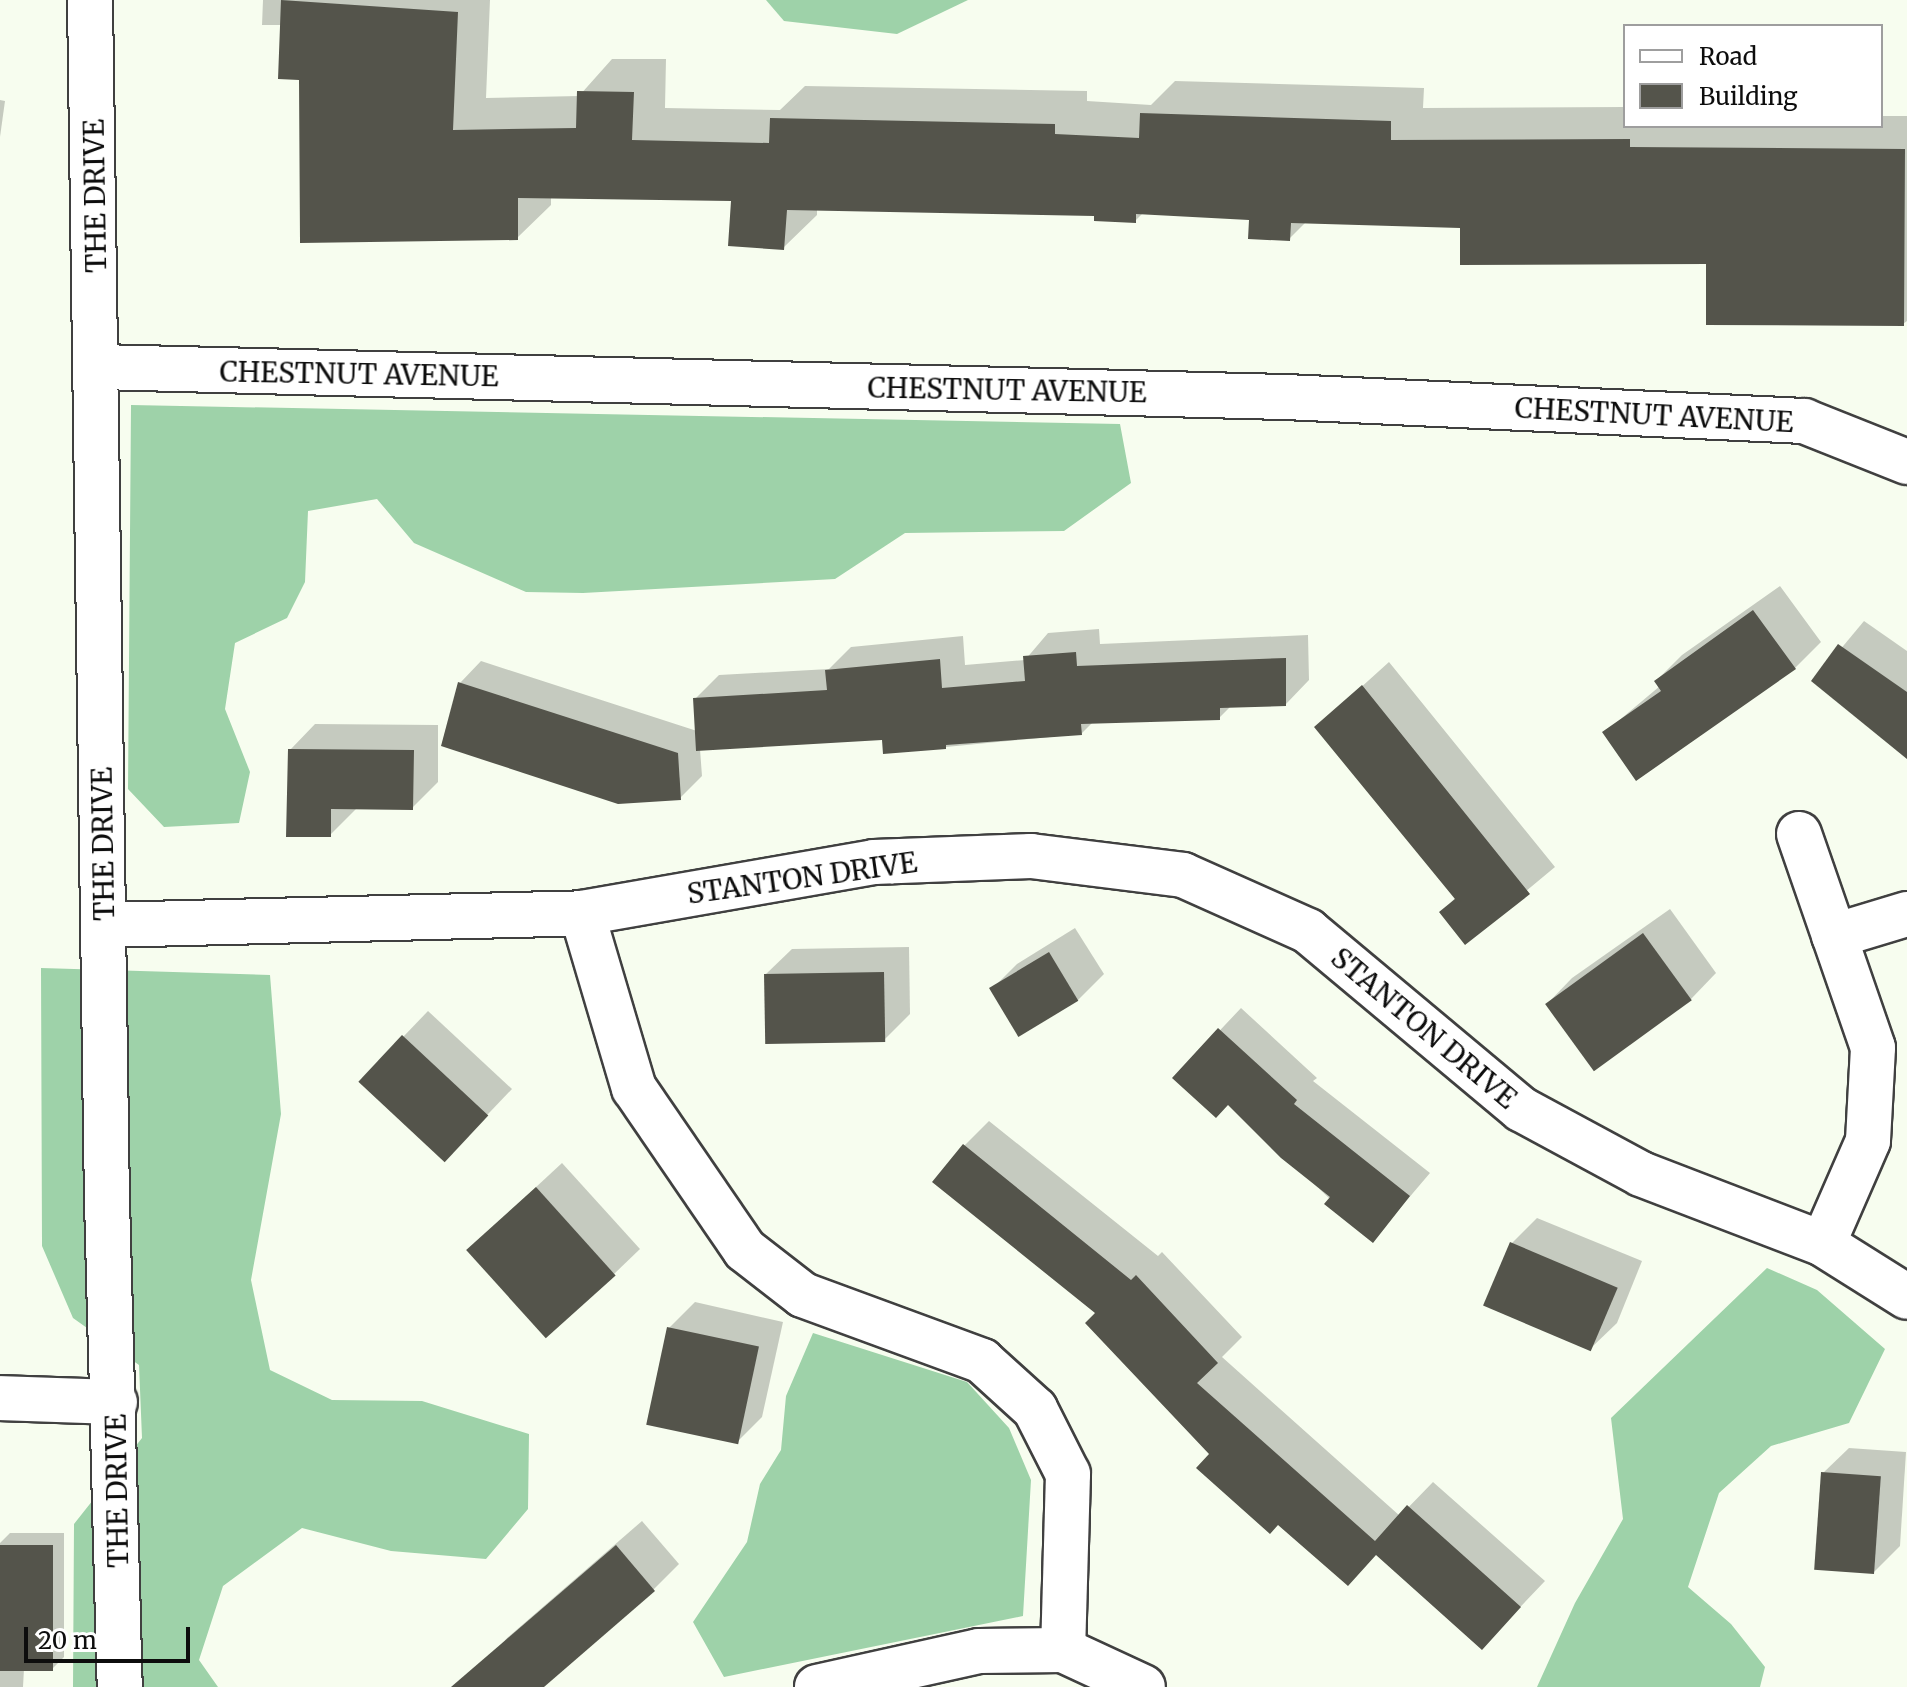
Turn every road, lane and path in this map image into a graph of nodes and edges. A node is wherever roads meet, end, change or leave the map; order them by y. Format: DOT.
graph roads {
  1 [pos="90,0"];
  2 [pos="99,367"];
  3 [pos="1907,462"];
  4 [pos="1799,834"];
  5 [pos="582,913"];
  6 [pos="1907,914"];
  7 [pos="104,925"];
  8 [pos="1834,936"];
  9 [pos="1823,1244"];
  10 [pos="1907,1297"];
  11 [pos="0,1398"];
  12 [pos="115,1402"];
  13 [pos="1063,1650"];
  14 [pos="120,1687"];
  15 [pos="817,1687"];
  16 [pos="1143,1687"];
  1 -- 2 [label="street, THE DRIVE"];
  2 -- 3 [label="street, CHESTNUT AVENUE"];
  2 -- 7 [label="street, THE DRIVE"];
  4 -- 8 [label="street"];
  5 -- 7 [label="street, STANTON DRIVE"];
  5 -- 9 [label="street, STANTON DRIVE"];
  5 -- 13 [label="street"];
  6 -- 8 [label="street"];
  7 -- 12 [label="street, THE DRIVE"];
  8 -- 9 [label="street"];
  9 -- 10 [label="street, STANTON DRIVE"];
  11 -- 12 [label="street"];
  12 -- 14 [label="street, THE DRIVE"];
  13 -- 15 [label="street"];
  13 -- 16 [label="street"];
}
